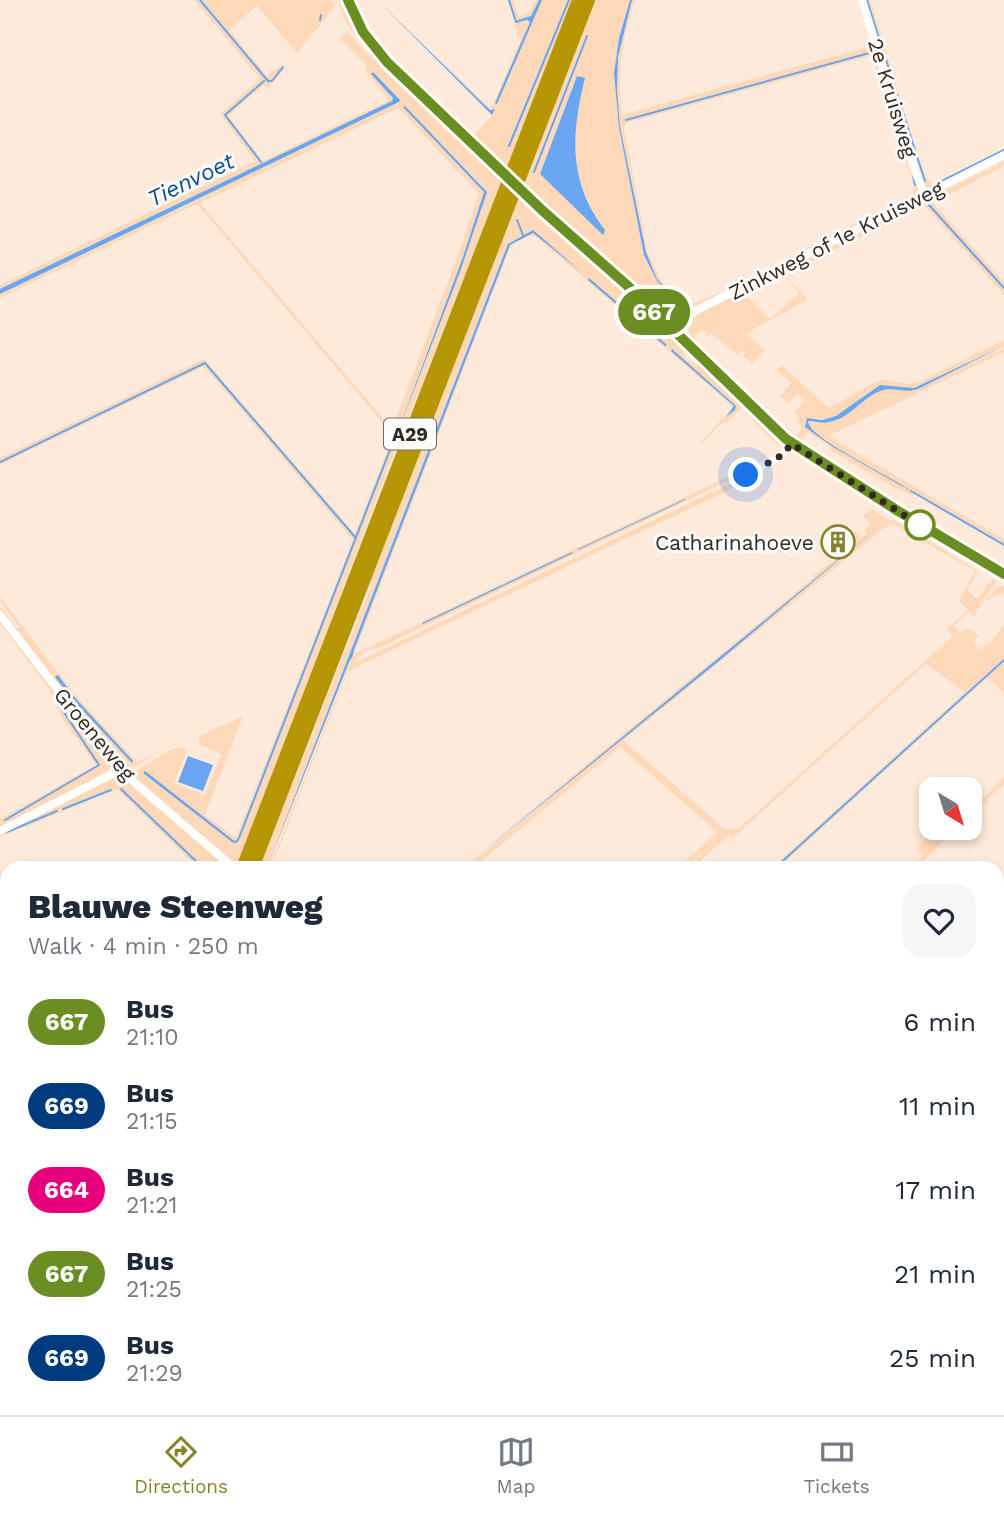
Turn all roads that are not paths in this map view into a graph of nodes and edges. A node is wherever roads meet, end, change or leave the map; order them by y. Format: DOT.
graph roads {
  1 [pos="348,0"];
  2 [pos="578,0"];
  3 [pos="589,0"];
  4 [pos="862,0"];
  5 [pos="1004,155"];
  6 [pos="925,195"];
  7 [pos="673,330"];
  8 [pos="792,444"];
  9 [pos="746,475"];
  10 [pos="1004,573"];
  11 [pos="0,615"];
  12 [pos="120,770"];
  13 [pos="0,831"];
  14 [pos="226,861"];
  15 [pos="245,861"];
  16 [pos="256,861"];
  1 -- 7 [label="street"];
  2 -- 15 [label="highway, A29"];
  3 -- 16 [label="highway, A29"];
  4 -- 6 [label="street, 2e Kruisweg"];
  5 -- 6 [label="street, Zinkweg of 1e Kruisweg"];
  6 -- 7 [label="street, Zinkweg of 1e Kruisweg"];
  7 -- 8 [label="street"];
  8 -- 9 [label="street"];
  8 -- 10 [label="street"];
  11 -- 12 [label="street, Groeneweg"];
  12 -- 13 [label="street"];
  12 -- 14 [label="street, Groeneweg"];
}
